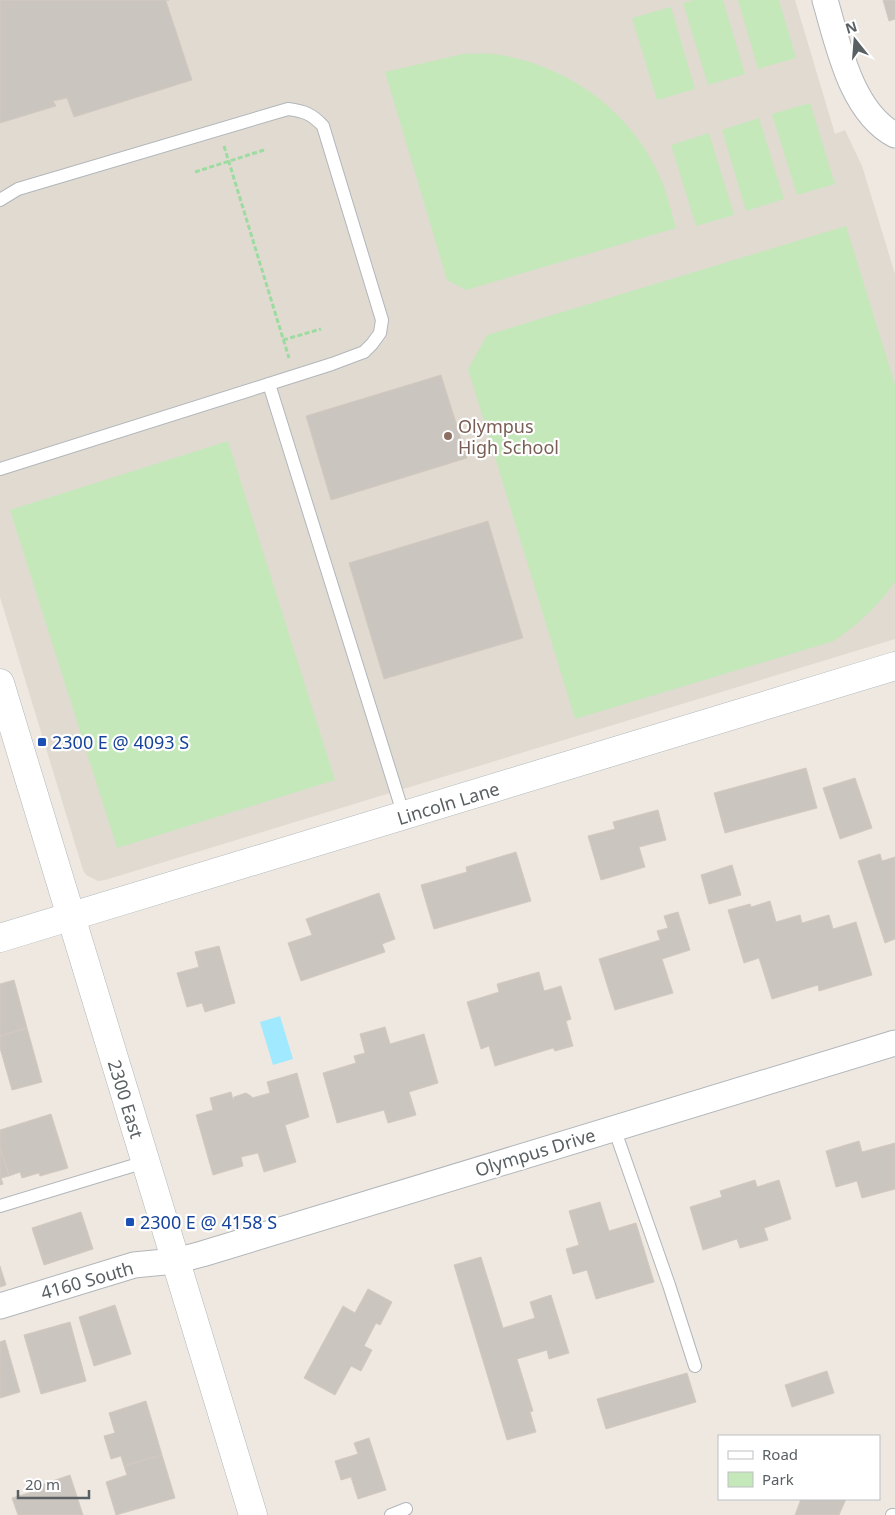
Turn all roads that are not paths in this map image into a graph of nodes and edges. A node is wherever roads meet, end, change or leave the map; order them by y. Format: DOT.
graph roads {
  1 [pos="825,0"];
  2 [pos="895,136"];
  3 [pos="0,200"];
  4 [pos="269,384"];
  5 [pos="0,469"];
  6 [pos="895,666"];
  7 [pos="0,684"];
  8 [pos="404,816"];
  9 [pos="70,916"];
  10 [pos="0,938"];
  11 [pos="895,1043"];
  12 [pos="614,1128"];
  13 [pos="145,1162"];
  14 [pos="0,1206"];
  15 [pos="175,1261"];
  16 [pos="0,1306"];
  17 [pos="695,1366"];
  18 [pos="406,1509"];
  19 [pos="253,1515"];
  20 [pos="391,1515"];
  1 -- 2 [label="street"];
  3 -- 4 [label="lane"];
  4 -- 5 [label="lane"];
  4 -- 8 [label="lane"];
  6 -- 8 [label="street, Lincoln Lane"];
  7 -- 9 [label="street, 2300 East"];
  8 -- 9 [label="street, Lincoln Lane"];
  9 -- 10 [label="street, Lincoln Lane"];
  9 -- 13 [label="street, 2300 East"];
  11 -- 12 [label="street, Olympus Drive"];
  12 -- 15 [label="street, Olympus Drive"];
  12 -- 17 [label="lane"];
  13 -- 14 [label="lane"];
  13 -- 15 [label="street, 2300 East"];
  15 -- 16 [label="street, 4160 South"];
  15 -- 19 [label="street, 2300 East"];
  18 -- 20 [label="lane"];
}
